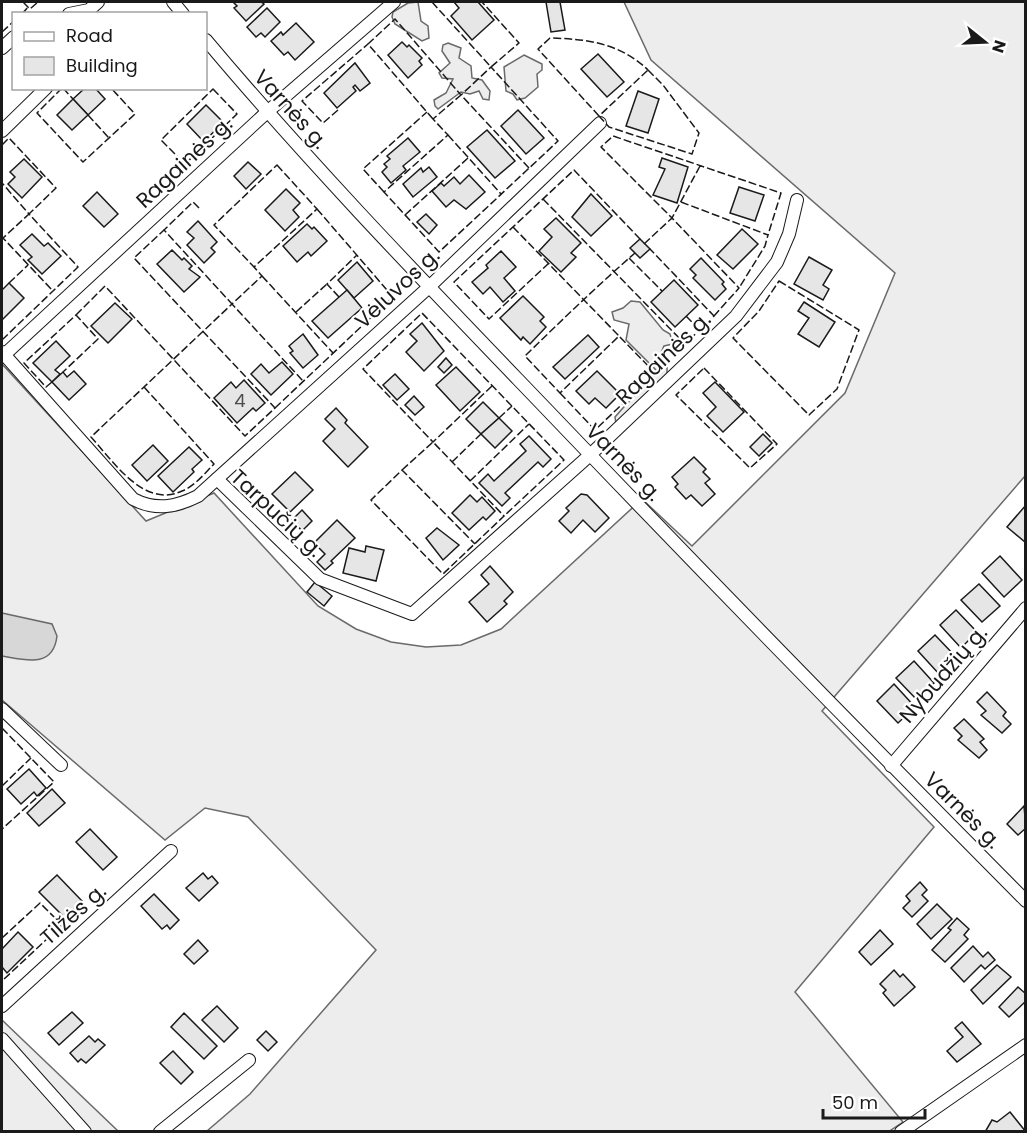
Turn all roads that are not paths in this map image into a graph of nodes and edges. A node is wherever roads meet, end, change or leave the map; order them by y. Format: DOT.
graph roads {
  1 [pos="394,2"];
  2 [pos="92,8"];
  3 [pos="77,12"];
  4 [pos="207,41"];
  5 [pos="44,90"];
  6 [pos="266,112"];
  7 [pos="600,123"];
  8 [pos="2,131"];
  9 [pos="797,200"];
  10 [pos="429,287"];
  11 [pos="3,354"];
  12 [pos="590,455"];
  13 [pos="217,479"];
  14 [pos="1026,608"];
  15 [pos="411,614"];
  16 [pos="2,709"];
  17 [pos="61,765"];
  18 [pos="891,766"];
  19 [pos="171,851"];
  20 [pos="1026,901"];
  21 [pos="2,1006"];
  22 [pos="2,1039"];
  23 [pos="1026,1046"];
  24 [pos="249,1060"];
  25 [pos="85,1131"];
  26 [pos="160,1131"];
  27 [pos="901,1131"];
  1 -- 6 [label="street, Ragainės g."];
  2 -- 3 [label="street"];
  4 -- 6 [label="street, Varnės g."];
  5 -- 8 [label="street"];
  6 -- 10 [label="street, Varnės g."];
  6 -- 11 [label="street, Ragainės g."];
  7 -- 10 [label="street, Vėluvos g."];
  9 -- 12 [label="street, Ragainės g."];
  10 -- 12 [label="street, Varnės g."];
  10 -- 13 [label="street, Vėluvos g."];
  11 -- 13 [label="street, Tarpučių g."];
  12 -- 15 [label="street, Ragainės g."];
  12 -- 18 [label="street, Varnės g."];
  13 -- 15 [label="street, Tarpučių g."];
  14 -- 18 [label="street, Nybudžių g."];
  16 -- 17 [label="street"];
  18 -- 20 [label="street, Varnės g."];
  19 -- 21 [label="street, Tilžės g."];
  22 -- 25 [label="street"];
  23 -- 27 [label="street"];
  24 -- 26 [label="street"];
}
